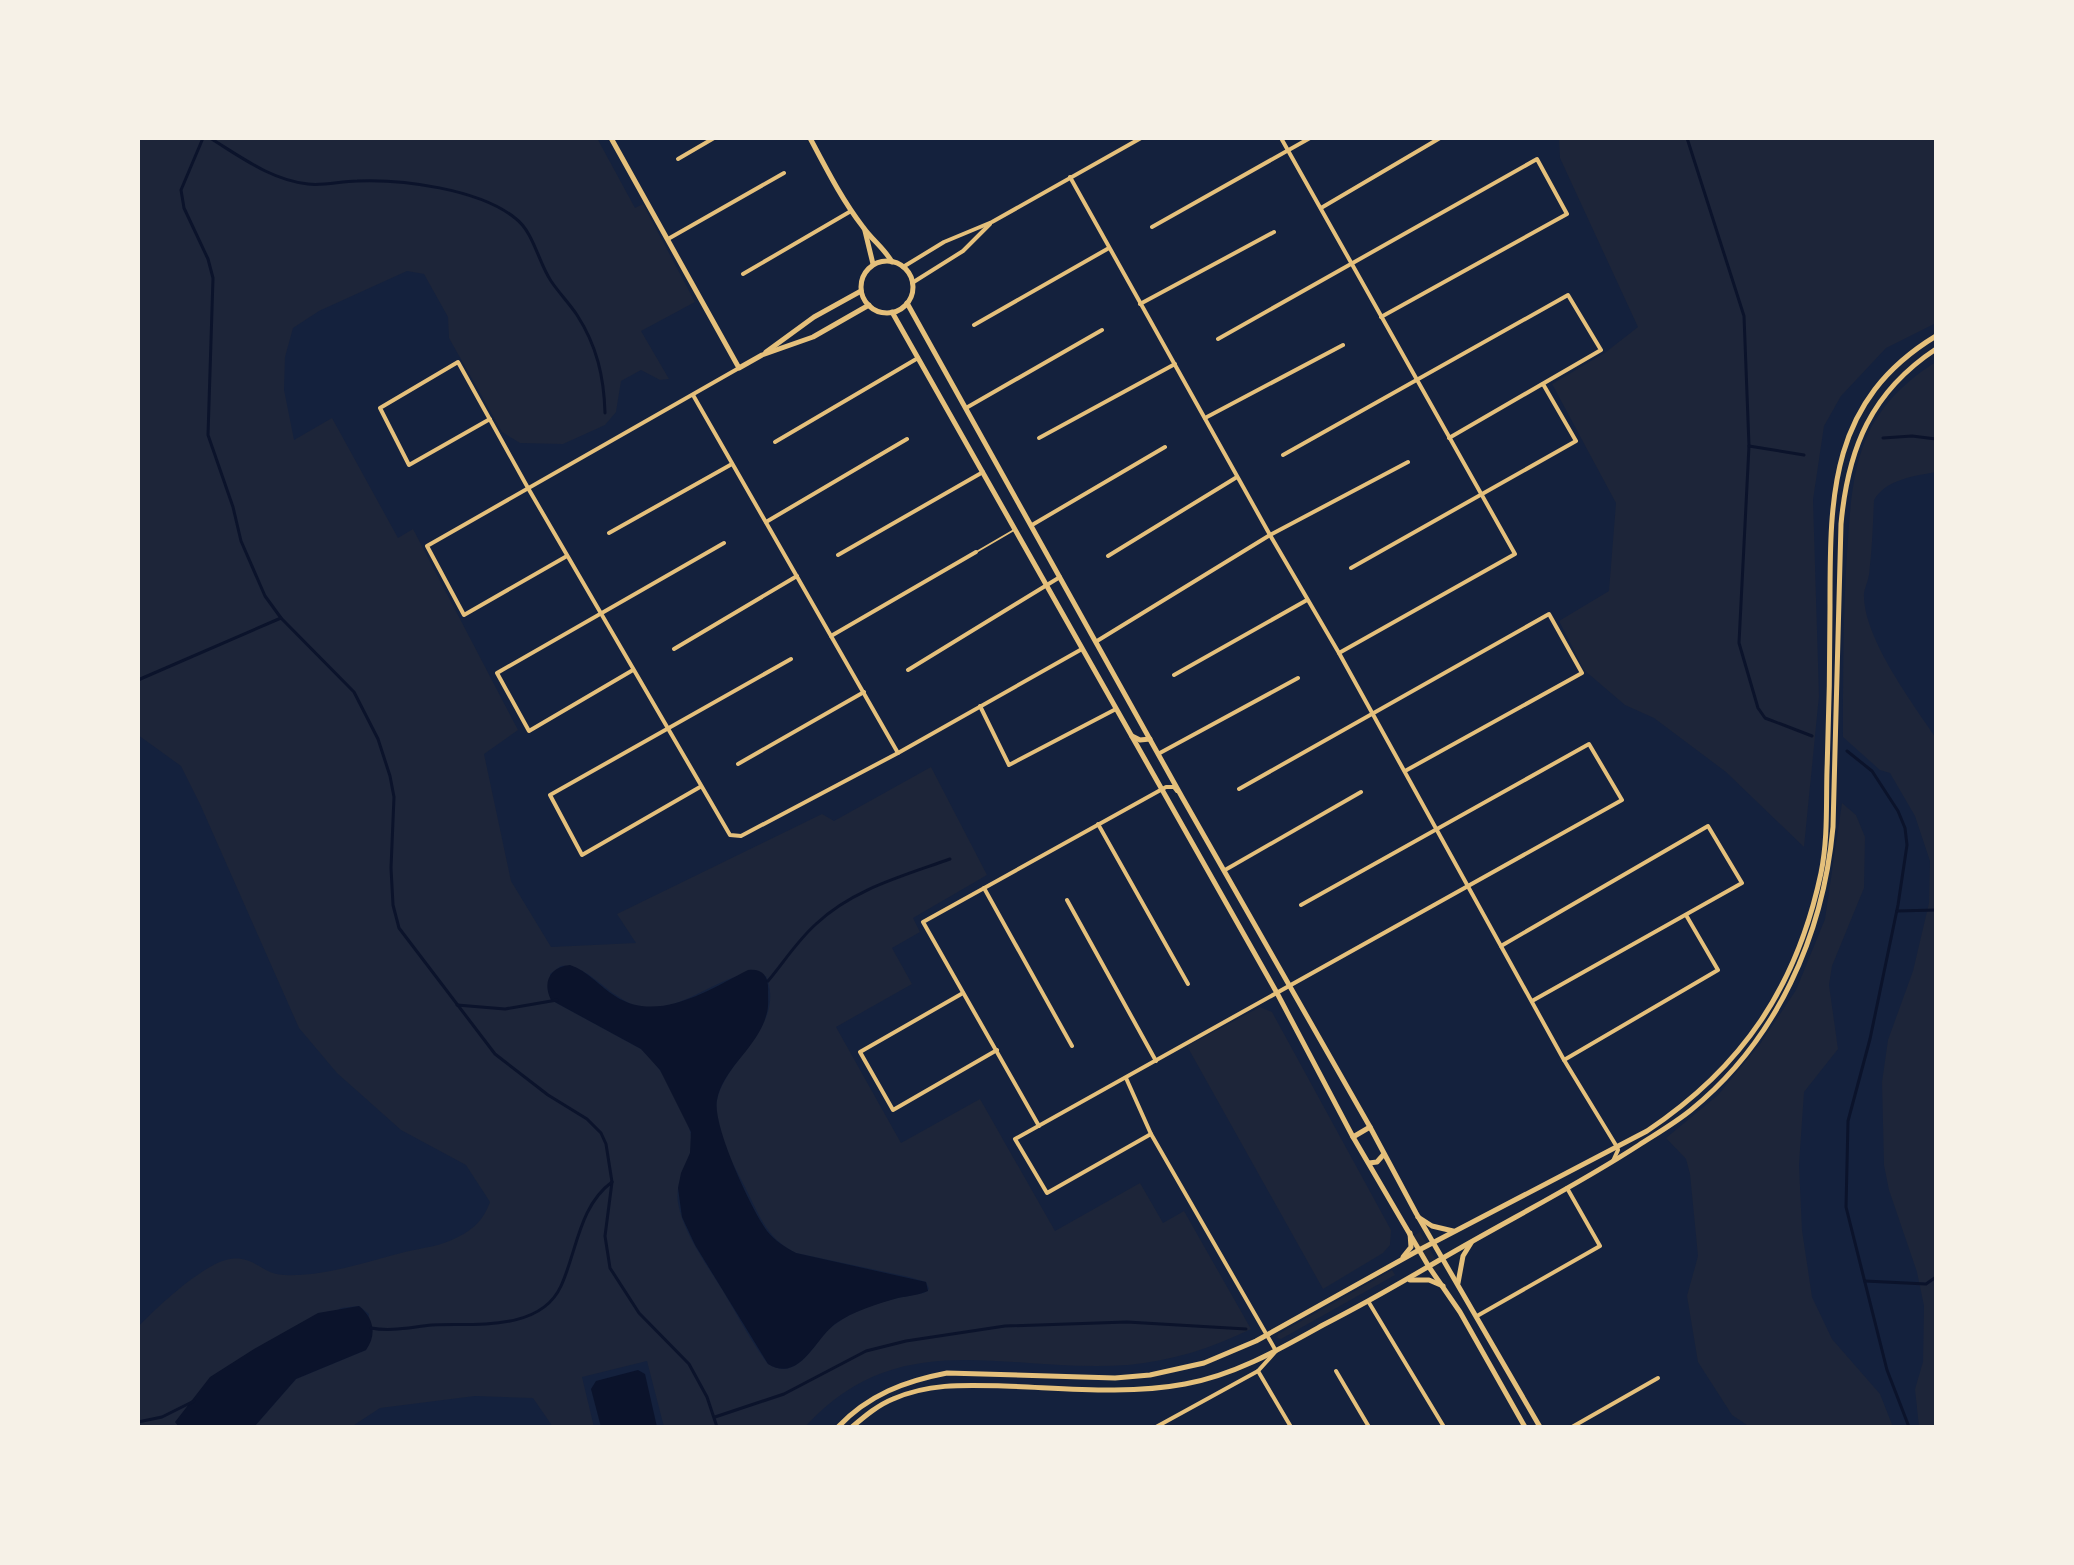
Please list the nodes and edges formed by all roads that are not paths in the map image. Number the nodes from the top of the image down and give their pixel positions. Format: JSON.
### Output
{"nodes":[{"id":1,"x":611,"y":138,"type":"edge"},
{"id":2,"x":714,"y":138,"type":"edge"},
{"id":3,"x":810,"y":138,"type":"edge"},
{"id":4,"x":1141,"y":138,"type":"edge"},
{"id":5,"x":1281,"y":138,"type":"edge"},
{"id":6,"x":1310,"y":138,"type":"edge"},
{"id":7,"x":1440,"y":138,"type":"edge"},
{"id":8,"x":1288,"y":151,"type":"junction"},
{"id":9,"x":678,"y":159,"type":"dead end"},
{"id":10,"x":784,"y":173,"type":"dead end"},
{"id":11,"x":1070,"y":177,"type":"junction"},
{"id":12,"x":1321,"y":209,"type":"junction"},
{"id":13,"x":851,"y":211,"type":"junction"},
{"id":14,"x":992,"y":222,"type":"junction"},
{"id":15,"x":1152,"y":227,"type":"dead end"},
{"id":16,"x":865,"y":230,"type":"junction"},
{"id":17,"x":1274,"y":232,"type":"dead end"},
{"id":18,"x":667,"y":239,"type":"junction"},
{"id":19,"x":1109,"y":248,"type":"junction"},
{"id":20,"x":892,"y":262,"type":"junction"},
{"id":21,"x":873,"y":265,"type":"junction"},
{"id":22,"x":1351,"y":265,"type":"junction"},
{"id":23,"x":903,"y":267,"type":"junction"},
{"id":24,"x":743,"y":274,"type":"dead end"},
{"id":25,"x":912,"y":283,"type":"junction"},
{"id":26,"x":861,"y":291,"type":"junction"},
{"id":27,"x":907,"y":303,"type":"junction"},
{"id":28,"x":1140,"y":304,"type":"junction"},
{"id":29,"x":869,"y":305,"type":"junction"},
{"id":30,"x":892,"y":312,"type":"junction"},
{"id":31,"x":1381,"y":317,"type":"junction"},
{"id":32,"x":974,"y":325,"type":"dead end"},
{"id":33,"x":1102,"y":330,"type":"dead end"},
{"id":34,"x":1936,"y":336,"type":"edge"},
{"id":35,"x":1218,"y":339,"type":"dead end"},
{"id":36,"x":1343,"y":345,"type":"dead end"},
{"id":37,"x":1936,"y":349,"type":"edge"},
{"id":38,"x":762,"y":355,"type":"junction"},
{"id":39,"x":919,"y":358,"type":"junction"},
{"id":40,"x":1175,"y":364,"type":"junction"},
{"id":41,"x":739,"y":368,"type":"junction"},
{"id":42,"x":1416,"y":380,"type":"junction"},
{"id":43,"x":1543,"y":384,"type":"junction"},
{"id":44,"x":693,"y":395,"type":"junction"},
{"id":45,"x":966,"y":408,"type":"junction"},
{"id":46,"x":1205,"y":418,"type":"junction"},
{"id":47,"x":490,"y":419,"type":"junction"},
{"id":48,"x":1039,"y":438,"type":"dead end"},
{"id":49,"x":1449,"y":438,"type":"junction"},
{"id":50,"x":907,"y":439,"type":"dead end"},
{"id":51,"x":775,"y":442,"type":"dead end"},
{"id":52,"x":1165,"y":447,"type":"dead end"},
{"id":53,"x":1283,"y":455,"type":"dead end"},
{"id":54,"x":1408,"y":462,"type":"dead end"},
{"id":55,"x":733,"y":463,"type":"junction"},
{"id":56,"x":983,"y":472,"type":"junction"},
{"id":57,"x":1237,"y":477,"type":"junction"},
{"id":58,"x":528,"y":488,"type":"junction"},
{"id":59,"x":1482,"y":496,"type":"junction"},
{"id":60,"x":766,"y":522,"type":"junction"},
{"id":61,"x":1032,"y":525,"type":"junction"},
{"id":62,"x":1015,"y":529,"type":"junction"},
{"id":63,"x":609,"y":533,"type":"dead end"},
{"id":64,"x":1270,"y":535,"type":"junction"},
{"id":65,"x":724,"y":543,"type":"dead end"},
{"id":66,"x":976,"y":552,"type":"joint"},
{"id":67,"x":838,"y":555,"type":"dead end"},
{"id":68,"x":567,"y":556,"type":"junction"},
{"id":69,"x":1108,"y":556,"type":"dead end"},
{"id":70,"x":1351,"y":568,"type":"dead end"},
{"id":71,"x":797,"y":576,"type":"junction"},
{"id":72,"x":1061,"y":577,"type":"junction"},
{"id":73,"x":1047,"y":586,"type":"junction"},
{"id":74,"x":1307,"y":600,"type":"junction"},
{"id":75,"x":600,"y":612,"type":"junction"},
{"id":76,"x":831,"y":636,"type":"junction"},
{"id":77,"x":1097,"y":641,"type":"junction"},
{"id":78,"x":674,"y":649,"type":"dead end"},
{"id":79,"x":1083,"y":649,"type":"junction"},
{"id":80,"x":1339,"y":653,"type":"junction"},
{"id":81,"x":791,"y":659,"type":"dead end"},
{"id":82,"x":633,"y":670,"type":"junction"},
{"id":83,"x":908,"y":670,"type":"dead end"},
{"id":84,"x":1174,"y":675,"type":"dead end"},
{"id":85,"x":1298,"y":678,"type":"dead end"},
{"id":86,"x":864,"y":692,"type":"junction"},
{"id":87,"x":980,"y":706,"type":"junction"},
{"id":88,"x":1117,"y":709,"type":"junction"},
{"id":89,"x":1373,"y":713,"type":"junction"},
{"id":90,"x":667,"y":730,"type":"junction"},
{"id":91,"x":1131,"y":735,"type":"junction"},
{"id":92,"x":1150,"y":739,"type":"junction"},
{"id":93,"x":898,"y":753,"type":"junction"},
{"id":94,"x":1158,"y":754,"type":"junction"},
{"id":95,"x":738,"y":764,"type":"dead end"},
{"id":96,"x":1405,"y":771,"type":"junction"},
{"id":97,"x":700,"y":787,"type":"junction"},
{"id":98,"x":1239,"y":789,"type":"dead end"},
{"id":99,"x":1162,"y":790,"type":"junction"},
{"id":100,"x":1361,"y":792,"type":"dead end"},
{"id":101,"x":1182,"y":797,"type":"junction"},
{"id":102,"x":1098,"y":824,"type":"junction"},
{"id":103,"x":1437,"y":829,"type":"junction"},
{"id":104,"x":1224,"y":870,"type":"junction"},
{"id":105,"x":1469,"y":887,"type":"junction"},
{"id":106,"x":984,"y":888,"type":"junction"},
{"id":107,"x":1067,"y":900,"type":"dead end"},
{"id":108,"x":1301,"y":905,"type":"dead end"},
{"id":109,"x":1686,"y":915,"type":"junction"},
{"id":110,"x":1501,"y":946,"type":"junction"},
{"id":111,"x":1188,"y":984,"type":"dead end"},
{"id":112,"x":1290,"y":985,"type":"junction"},
{"id":113,"x":963,"y":992,"type":"junction"},
{"id":114,"x":1277,"y":993,"type":"junction"},
{"id":115,"x":1532,"y":1001,"type":"junction"},
{"id":116,"x":1072,"y":1046,"type":"dead end"},
{"id":117,"x":997,"y":1050,"type":"junction"},
{"id":118,"x":1564,"y":1060,"type":"junction"},
{"id":119,"x":1156,"y":1061,"type":"junction"},
{"id":120,"x":1126,"y":1078,"type":"junction"},
{"id":121,"x":1039,"y":1126,"type":"junction"},
{"id":122,"x":1370,"y":1127,"type":"junction"},
{"id":123,"x":1151,"y":1134,"type":"junction"},
{"id":124,"x":1353,"y":1137,"type":"junction"},
{"id":125,"x":1617,"y":1147,"type":"junction"},
{"id":126,"x":1384,"y":1154,"type":"junction"},
{"id":127,"x":1368,"y":1163,"type":"junction"},
{"id":128,"x":1609,"y":1166,"type":"junction"},
{"id":129,"x":1567,"y":1188,"type":"junction"},
{"id":130,"x":1418,"y":1217,"type":"junction"},
{"id":131,"x":1458,"y":1231,"type":"junction"},
{"id":132,"x":1410,"y":1233,"type":"junction"},
{"id":133,"x":1433,"y":1243,"type":"junction"},
{"id":134,"x":1471,"y":1243,"type":"junction"},
{"id":135,"x":1419,"y":1250,"type":"junction"},
{"id":136,"x":1442,"y":1259,"type":"junction"},
{"id":137,"x":1397,"y":1262,"type":"junction"},
{"id":138,"x":1429,"y":1267,"type":"junction"},
{"id":139,"x":1405,"y":1281,"type":"junction"},
{"id":140,"x":1458,"y":1283,"type":"junction"},
{"id":141,"x":1443,"y":1286,"type":"junction"},
{"id":142,"x":1368,"y":1301,"type":"junction"},
{"id":143,"x":1477,"y":1316,"type":"junction"},
{"id":144,"x":1265,"y":1335,"type":"junction"},
{"id":145,"x":1276,"y":1351,"type":"junction"},
{"id":146,"x":1258,"y":1371,"type":"junction"},
{"id":147,"x":1336,"y":1371,"type":"dead end"},
{"id":148,"x":1658,"y":1378,"type":"dead end"},
{"id":149,"x":838,"y":1427,"type":"edge"},
{"id":150,"x":852,"y":1427,"type":"edge"},
{"id":151,"x":1156,"y":1427,"type":"edge"},
{"id":152,"x":1291,"y":1427,"type":"edge"},
{"id":153,"x":1369,"y":1427,"type":"edge"},
{"id":154,"x":1444,"y":1427,"type":"edge"},
{"id":155,"x":1525,"y":1427,"type":"edge"},
{"id":156,"x":1540,"y":1427,"type":"edge"},
{"id":157,"x":1572,"y":1427,"type":"edge"}],
"edges":[{"from":1,"to":18,"type":"main road"},
{"from":2,"to":9,"type":"street"},
{"from":3,"to":13,"type":"main road"},
{"from":4,"to":11,"type":"street"},
{"from":5,"to":8,"type":"street"},
{"from":6,"to":8,"type":"street"},
{"from":7,"to":12,"type":"street"},
{"from":8,"to":12,"type":"street"},
{"from":8,"to":15,"type":"street"},
{"from":10,"to":18,"type":"street"},
{"from":11,"to":14,"type":"street"},
{"from":11,"to":19,"type":"street"},
{"from":12,"to":22,"type":"street"},
{"from":13,"to":16,"type":"main road"},
{"from":13,"to":24,"type":"street"},
{"from":14,"to":23,"type":"street"},
{"from":14,"to":25,"type":"street"},
{"from":16,"to":20,"type":"main road"},
{"from":16,"to":21,"type":"main road"},
{"from":17,"to":28,"type":"street"},
{"from":18,"to":41,"type":"main road"},
{"from":19,"to":28,"type":"street"},
{"from":19,"to":32,"type":"street"},
{"from":20,"to":21,"type":"main road"},
{"from":20,"to":23,"type":"main road"},
{"from":21,"to":26,"type":"main road"},
{"from":22,"to":31,"type":"street"},
{"from":22,"to":31,"type":"street"},
{"from":22,"to":35,"type":"street"},
{"from":23,"to":25,"type":"main road"},
{"from":25,"to":27,"type":"main road"},
{"from":26,"to":29,"type":"main road"},
{"from":26,"to":38,"type":"main road"},
{"from":27,"to":30,"type":"main road"},
{"from":27,"to":45,"type":"main road"},
{"from":28,"to":40,"type":"street"},
{"from":29,"to":30,"type":"main road"},
{"from":29,"to":38,"type":"main road"},
{"from":30,"to":39,"type":"main road"},
{"from":31,"to":42,"type":"street"},
{"from":33,"to":45,"type":"street"},
{"from":34,"to":125,"type":"main road"},
{"from":36,"to":46,"type":"street"},
{"from":37,"to":128,"type":"main road"},
{"from":38,"to":41,"type":"main road"},
{"from":39,"to":51,"type":"street"},
{"from":39,"to":56,"type":"main road"},
{"from":40,"to":46,"type":"street"},
{"from":40,"to":48,"type":"street"},
{"from":41,"to":44,"type":"street"},
{"from":42,"to":43,"type":"street"},
{"from":42,"to":49,"type":"street"},
{"from":42,"to":53,"type":"street"},
{"from":43,"to":49,"type":"street"},
{"from":43,"to":59,"type":"street"},
{"from":44,"to":55,"type":"street"},
{"from":44,"to":58,"type":"street"},
{"from":45,"to":61,"type":"main road"},
{"from":46,"to":57,"type":"street"},
{"from":47,"to":47,"type":"street"},
{"from":47,"to":58,"type":"street"},
{"from":49,"to":59,"type":"street"},
{"from":50,"to":60,"type":"street"},
{"from":52,"to":61,"type":"street"},
{"from":54,"to":64,"type":"street"},
{"from":55,"to":60,"type":"street"},
{"from":55,"to":63,"type":"street"},
{"from":56,"to":62,"type":"main road"},
{"from":56,"to":67,"type":"street"},
{"from":57,"to":64,"type":"street"},
{"from":57,"to":69,"type":"street"},
{"from":58,"to":68,"type":"street"},
{"from":58,"to":68,"type":"street"},
{"from":59,"to":70,"type":"street"},
{"from":59,"to":80,"type":"street"},
{"from":60,"to":71,"type":"street"},
{"from":61,"to":72,"type":"main road"},
{"from":62,"to":66,"type":"lane"},
{"from":62,"to":73,"type":"main road"},
{"from":64,"to":74,"type":"street"},
{"from":64,"to":77,"type":"street"},
{"from":65,"to":75,"type":"street"},
{"from":66,"to":76,"type":"street"},
{"from":68,"to":75,"type":"street"},
{"from":71,"to":76,"type":"street"},
{"from":71,"to":78,"type":"street"},
{"from":72,"to":73,"type":"street"},
{"from":72,"to":77,"type":"main road"},
{"from":73,"to":79,"type":"main road"},
{"from":73,"to":83,"type":"street"},
{"from":74,"to":80,"type":"street"},
{"from":74,"to":84,"type":"street"},
{"from":75,"to":82,"type":"street"},
{"from":75,"to":82,"type":"street"},
{"from":76,"to":86,"type":"street"},
{"from":77,"to":92,"type":"main road"},
{"from":79,"to":87,"type":"street"},
{"from":79,"to":88,"type":"main road"},
{"from":80,"to":89,"type":"street"},
{"from":81,"to":90,"type":"street"},
{"from":82,"to":90,"type":"street"},
{"from":85,"to":94,"type":"street"},
{"from":86,"to":93,"type":"street"},
{"from":86,"to":95,"type":"street"},
{"from":87,"to":88,"type":"street"},
{"from":87,"to":93,"type":"street"},
{"from":88,"to":91,"type":"main road"},
{"from":89,"to":96,"type":"street"},
{"from":89,"to":96,"type":"street"},
{"from":89,"to":98,"type":"street"},
{"from":90,"to":97,"type":"street"},
{"from":90,"to":97,"type":"street"},
{"from":91,"to":92,"type":"main road"},
{"from":91,"to":99,"type":"main road"},
{"from":92,"to":94,"type":"main road"},
{"from":93,"to":97,"type":"street"},
{"from":94,"to":101,"type":"main road"},
{"from":96,"to":103,"type":"street"},
{"from":99,"to":101,"type":"street"},
{"from":99,"to":102,"type":"street"},
{"from":99,"to":114,"type":"main road"},
{"from":100,"to":104,"type":"street"},
{"from":101,"to":104,"type":"main road"},
{"from":102,"to":106,"type":"street"},
{"from":102,"to":111,"type":"street"},
{"from":103,"to":105,"type":"street"},
{"from":103,"to":105,"type":"street"},
{"from":103,"to":108,"type":"street"},
{"from":104,"to":112,"type":"main road"},
{"from":105,"to":110,"type":"street"},
{"from":105,"to":112,"type":"street"},
{"from":106,"to":113,"type":"street"},
{"from":106,"to":116,"type":"street"},
{"from":107,"to":119,"type":"street"},
{"from":109,"to":110,"type":"street"},
{"from":109,"to":115,"type":"street"},
{"from":109,"to":118,"type":"street"},
{"from":110,"to":115,"type":"street"},
{"from":112,"to":114,"type":"street"},
{"from":112,"to":122,"type":"main road"},
{"from":113,"to":117,"type":"street"},
{"from":113,"to":117,"type":"street"},
{"from":114,"to":119,"type":"street"},
{"from":114,"to":124,"type":"main road"},
{"from":115,"to":118,"type":"street"},
{"from":117,"to":121,"type":"street"},
{"from":118,"to":125,"type":"street"},
{"from":119,"to":120,"type":"street"},
{"from":120,"to":121,"type":"street"},
{"from":120,"to":123,"type":"street"},
{"from":121,"to":123,"type":"street"},
{"from":122,"to":124,"type":"main road"},
{"from":122,"to":126,"type":"main road"},
{"from":123,"to":144,"type":"street"},
{"from":124,"to":127,"type":"main road"},
{"from":125,"to":128,"type":"street"},
{"from":125,"to":131,"type":"main road"},
{"from":126,"to":127,"type":"main road"},
{"from":126,"to":130,"type":"main road"},
{"from":127,"to":132,"type":"main road"},
{"from":128,"to":129,"type":"main road"},
{"from":129,"to":134,"type":"main road"},
{"from":129,"to":143,"type":"street"},
{"from":130,"to":131,"type":"main road"},
{"from":130,"to":133,"type":"main road"},
{"from":131,"to":133,"type":"main road"},
{"from":132,"to":135,"type":"main road"},
{"from":132,"to":137,"type":"main road"},
{"from":133,"to":135,"type":"main road"},
{"from":133,"to":136,"type":"main road"},
{"from":134,"to":136,"type":"main road"},
{"from":134,"to":140,"type":"main road"},
{"from":135,"to":137,"type":"main road"},
{"from":135,"to":138,"type":"main road"},
{"from":136,"to":138,"type":"main road"},
{"from":136,"to":140,"type":"main road"},
{"from":137,"to":144,"type":"main road"},
{"from":138,"to":139,"type":"main road"},
{"from":138,"to":141,"type":"main road"},
{"from":139,"to":141,"type":"main road"},
{"from":139,"to":142,"type":"main road"},
{"from":140,"to":143,"type":"main road"},
{"from":141,"to":155,"type":"main road"},
{"from":142,"to":145,"type":"main road"},
{"from":142,"to":154,"type":"street"},
{"from":143,"to":156,"type":"main road"},
{"from":144,"to":145,"type":"street"},
{"from":144,"to":149,"type":"main road"},
{"from":145,"to":146,"type":"street"},
{"from":145,"to":150,"type":"main road"},
{"from":146,"to":151,"type":"street"},
{"from":146,"to":152,"type":"street"},
{"from":147,"to":153,"type":"street"},
{"from":148,"to":157,"type":"street"}]}
